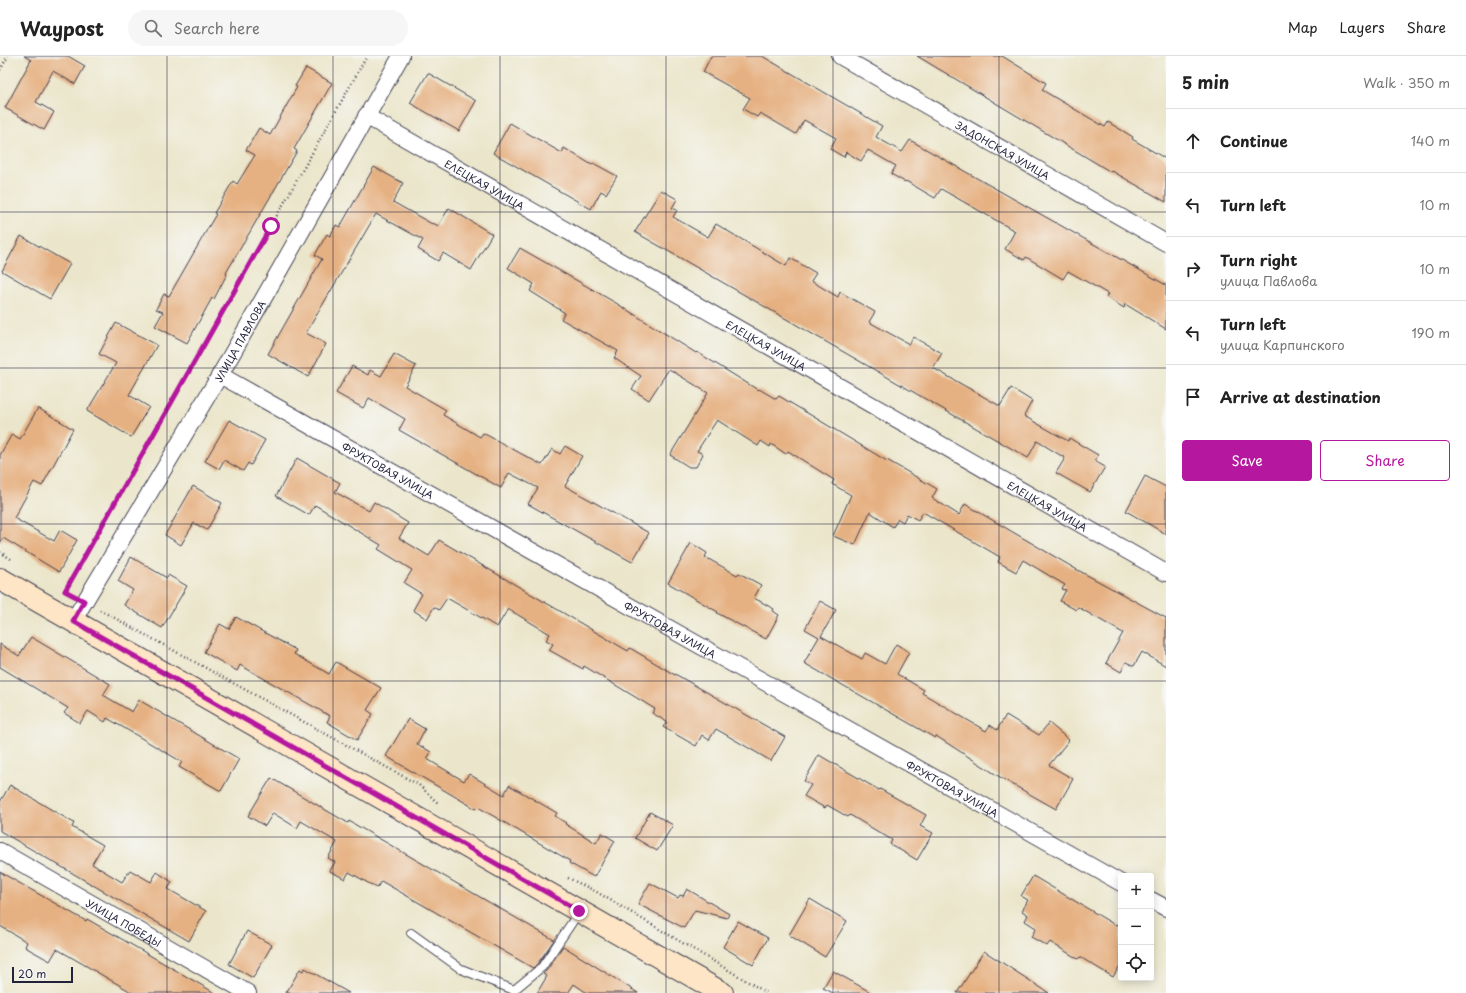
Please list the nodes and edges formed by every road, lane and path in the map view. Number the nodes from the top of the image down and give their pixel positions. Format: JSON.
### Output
{"nodes":[{"id":1,"x":8,"y":56,"type":"edge"},
{"id":2,"x":368,"y":56,"type":"edge"},
{"id":3,"x":401,"y":56,"type":"edge"},
{"id":4,"x":840,"y":56,"type":"edge"},
{"id":5,"x":0,"y":70,"type":"edge"},
{"id":6,"x":366,"y":116,"type":"junction"},
{"id":7,"x":1166,"y":243,"type":"edge"},
{"id":8,"x":220,"y":375,"type":"junction"},
{"id":9,"x":0,"y":552,"type":"edge"},
{"id":10,"x":13,"y":560,"type":"dead end"},
{"id":11,"x":1166,"y":573,"type":"edge"},
{"id":12,"x":0,"y":579,"type":"edge"},
{"id":13,"x":59,"y":587,"type":"dead end"},
{"id":14,"x":65,"y":591,"type":"junction"},
{"id":15,"x":84,"y":601,"type":"junction"},
{"id":16,"x":73,"y":621,"type":"junction"},
{"id":17,"x":442,"y":808,"type":"dead end"},
{"id":18,"x":0,"y":851,"type":"edge"},
{"id":19,"x":561,"y":875,"type":"dead end"},
{"id":20,"x":1118,"y":881,"type":"edge"},
{"id":21,"x":1154,"y":902,"type":"edge"},
{"id":22,"x":1166,"y":908,"type":"edge"},
{"id":23,"x":579,"y":911,"type":"junction"},
{"id":24,"x":411,"y":933,"type":"dead end"},
{"id":25,"x":248,"y":993,"type":"edge"},
{"id":26,"x":722,"y":993,"type":"edge"},
{"id":27,"x":767,"y":993,"type":"edge"}],
"edges":[{"from":1,"to":5,"type":"path"},
{"from":2,"to":14,"type":"path"},
{"from":3,"to":6,"type":"street","name":"УЛИЦА ПАВЛОВА"},
{"from":4,"to":7,"type":"street","name":"ЗАДОНСКАЯ УЛИЦА"},
{"from":6,"to":8,"type":"street","name":"УЛИЦА ПАВЛОВА"},
{"from":6,"to":11,"type":"street","name":"ЕЛЕЦКАЯ УЛИЦА"},
{"from":8,"to":15,"type":"street","name":"УЛИЦА ПАВЛОВА"},
{"from":8,"to":20,"type":"street","name":"ФРУКТОВАЯ УЛИЦА"},
{"from":9,"to":10,"type":"path"},
{"from":12,"to":16,"type":"street"},
{"from":13,"to":14,"type":"path"},
{"from":14,"to":15,"type":"path"},
{"from":15,"to":16,"type":"street","name":"УЛИЦА ПАВЛОВА"},
{"from":15,"to":17,"type":"path"},
{"from":16,"to":23,"type":"street"},
{"from":18,"to":25,"type":"street","name":"УЛИЦА ПОБЕДЫ"},
{"from":19,"to":27,"type":"path"},
{"from":21,"to":22,"type":"street"},
{"from":23,"to":24,"type":"lane"},
{"from":23,"to":26,"type":"street"}]}
